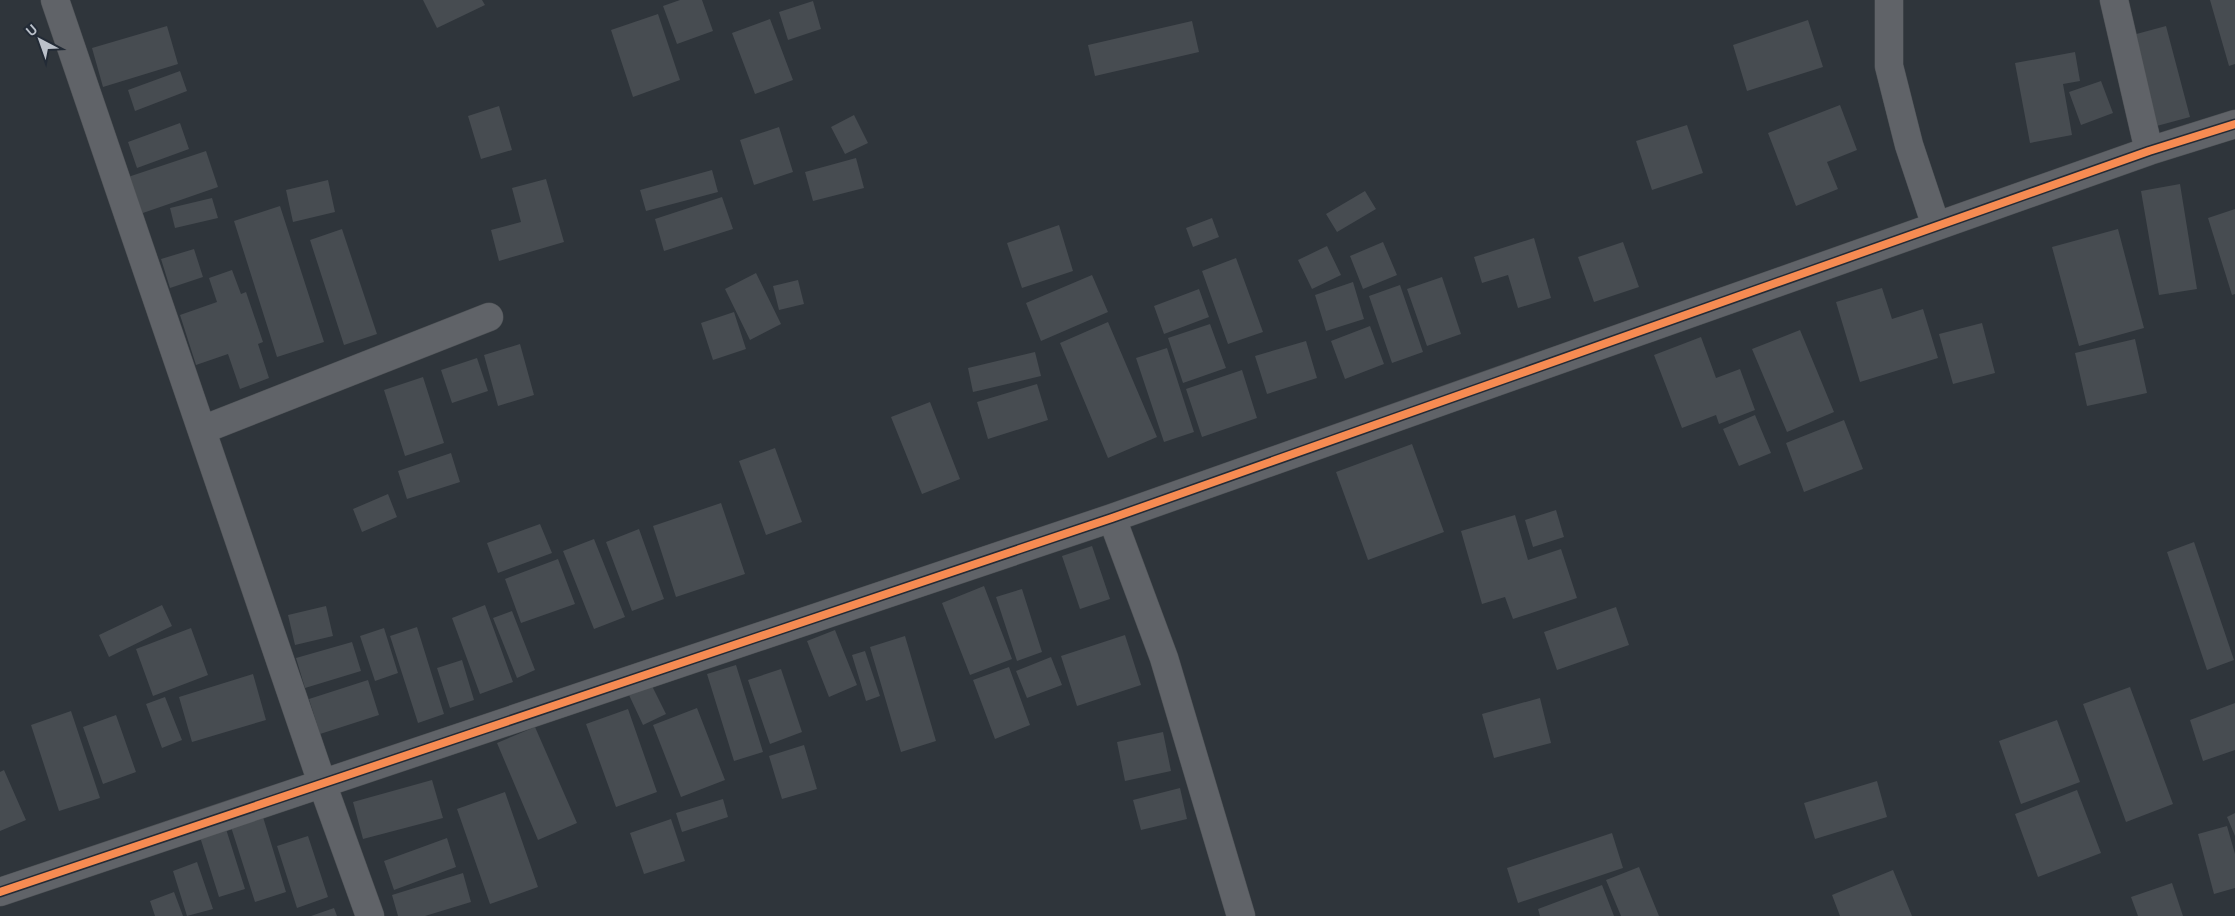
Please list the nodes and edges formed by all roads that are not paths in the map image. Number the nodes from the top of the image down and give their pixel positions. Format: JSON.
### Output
{"nodes":[{"id":1,"x":55,"y":0,"type":"edge"},
{"id":2,"x":1889,"y":0,"type":"edge"},
{"id":3,"x":2114,"y":0,"type":"edge"},
{"id":4,"x":2235,"y":124,"type":"edge"},
{"id":5,"x":2148,"y":152,"type":"junction"},
{"id":6,"x":1936,"y":226,"type":"junction"},
{"id":7,"x":489,"y":317,"type":"dead end"},
{"id":8,"x":202,"y":430,"type":"junction"},
{"id":9,"x":1112,"y":518,"type":"junction"},
{"id":10,"x":322,"y":783,"type":"junction"},
{"id":11,"x":0,"y":892,"type":"edge"},
{"id":12,"x":370,"y":916,"type":"edge"},
{"id":13,"x":1242,"y":916,"type":"edge"}],
"edges":[{"from":1,"to":8,"type":"street"},
{"from":2,"to":6,"type":"street"},
{"from":3,"to":5,"type":"street"},
{"from":4,"to":5,"type":"street"},
{"from":5,"to":6,"type":"street"},
{"from":6,"to":9,"type":"street"},
{"from":7,"to":8,"type":"street"},
{"from":8,"to":10,"type":"street"},
{"from":9,"to":10,"type":"street"},
{"from":9,"to":13,"type":"street"},
{"from":10,"to":11,"type":"street"},
{"from":10,"to":12,"type":"street"}]}
